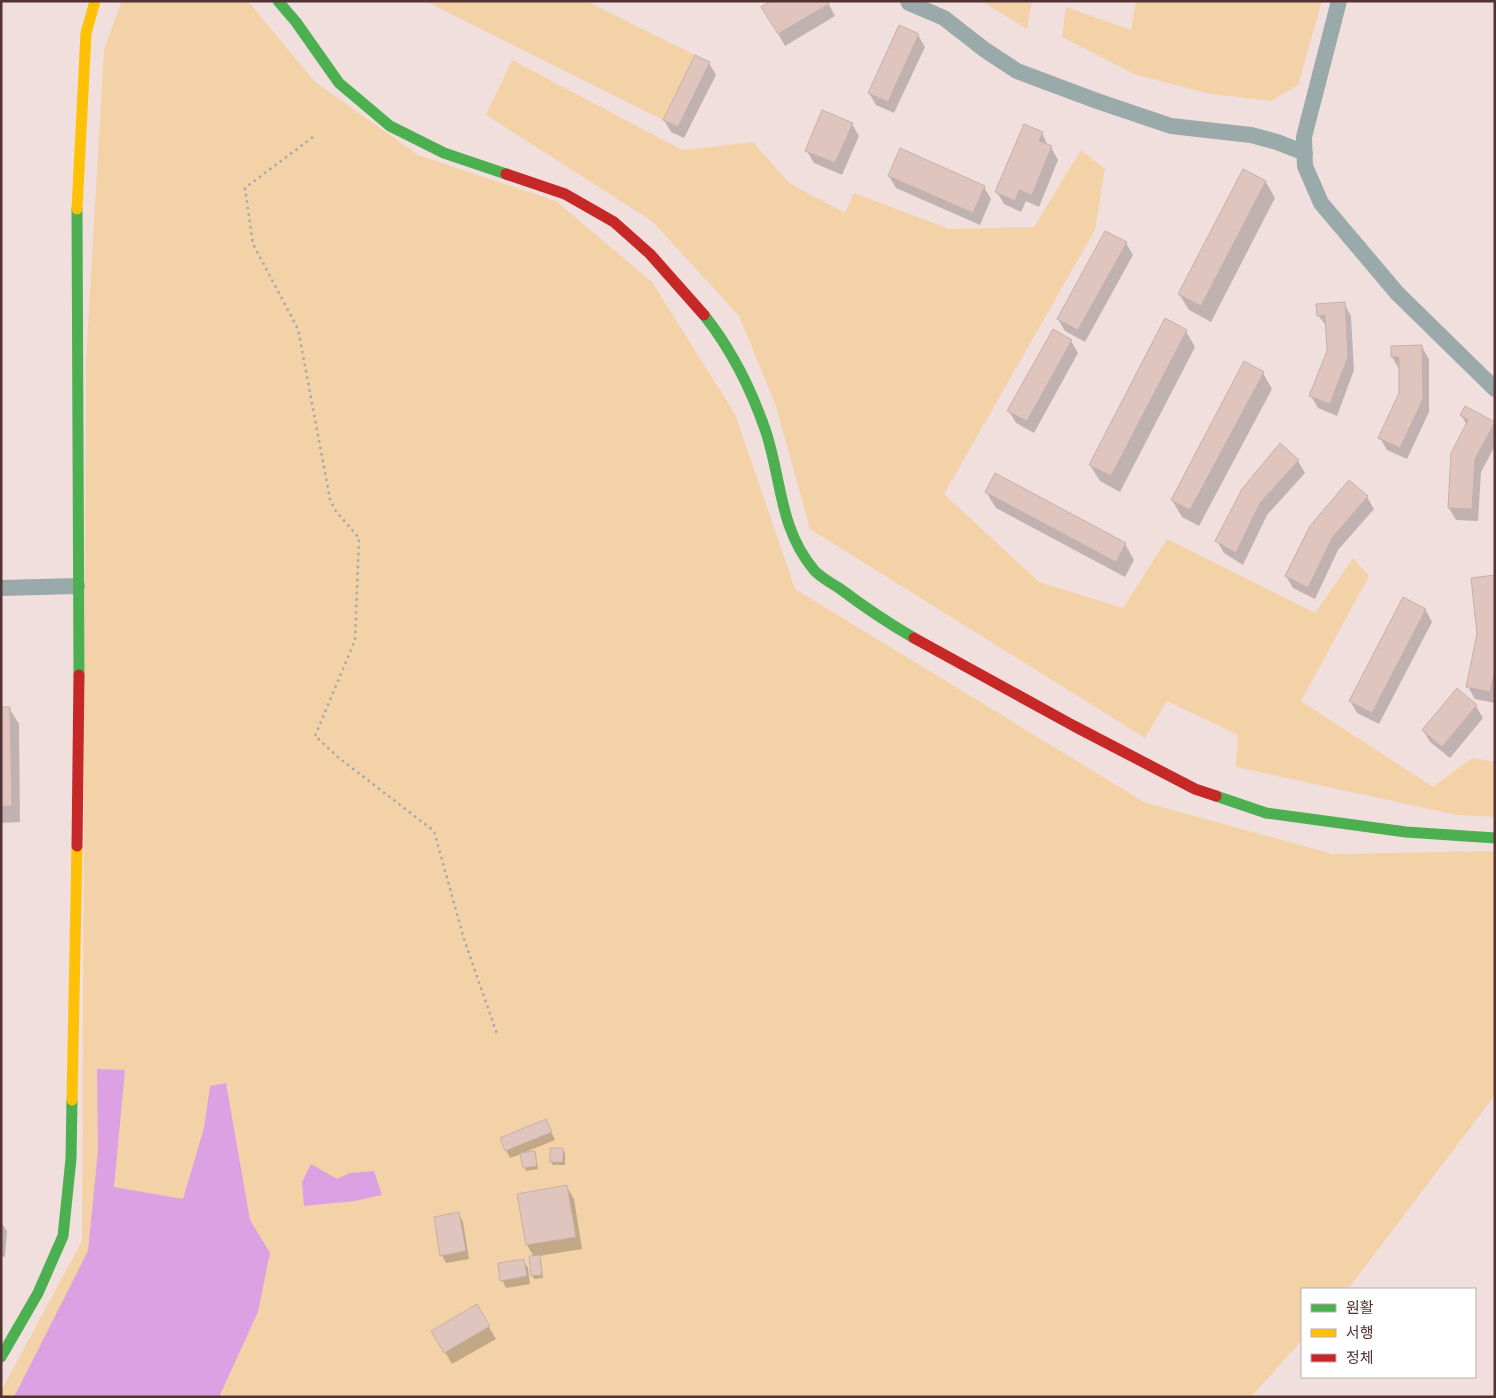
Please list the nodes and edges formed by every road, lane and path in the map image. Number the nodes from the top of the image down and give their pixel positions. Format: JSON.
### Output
{"nodes":[{"id":1,"x":95,"y":1,"type":"edge"},
{"id":2,"x":278,"y":1,"type":"edge"},
{"id":3,"x":1339,"y":1,"type":"edge"},
{"id":4,"x":906,"y":2,"type":"edge"},
{"id":5,"x":313,"y":137,"type":"dead end"},
{"id":6,"x":1304,"y":153,"type":"junction"},
{"id":7,"x":1495,"y":389,"type":"edge"},
{"id":8,"x":77,"y":586,"type":"junction"},
{"id":9,"x":1,"y":588,"type":"edge"},
{"id":10,"x":1495,"y":838,"type":"edge"},
{"id":11,"x":497,"y":1034,"type":"dead end"},
{"id":12,"x":1,"y":1357,"type":"edge"}],
"edges":[{"from":1,"to":8,"type":"street"},
{"from":2,"to":10,"type":"street"},
{"from":3,"to":6,"type":"street"},
{"from":4,"to":6,"type":"street"},
{"from":5,"to":11,"type":"path"},
{"from":6,"to":7,"type":"street"},
{"from":8,"to":9,"type":"street"},
{"from":8,"to":12,"type":"street"}]}
